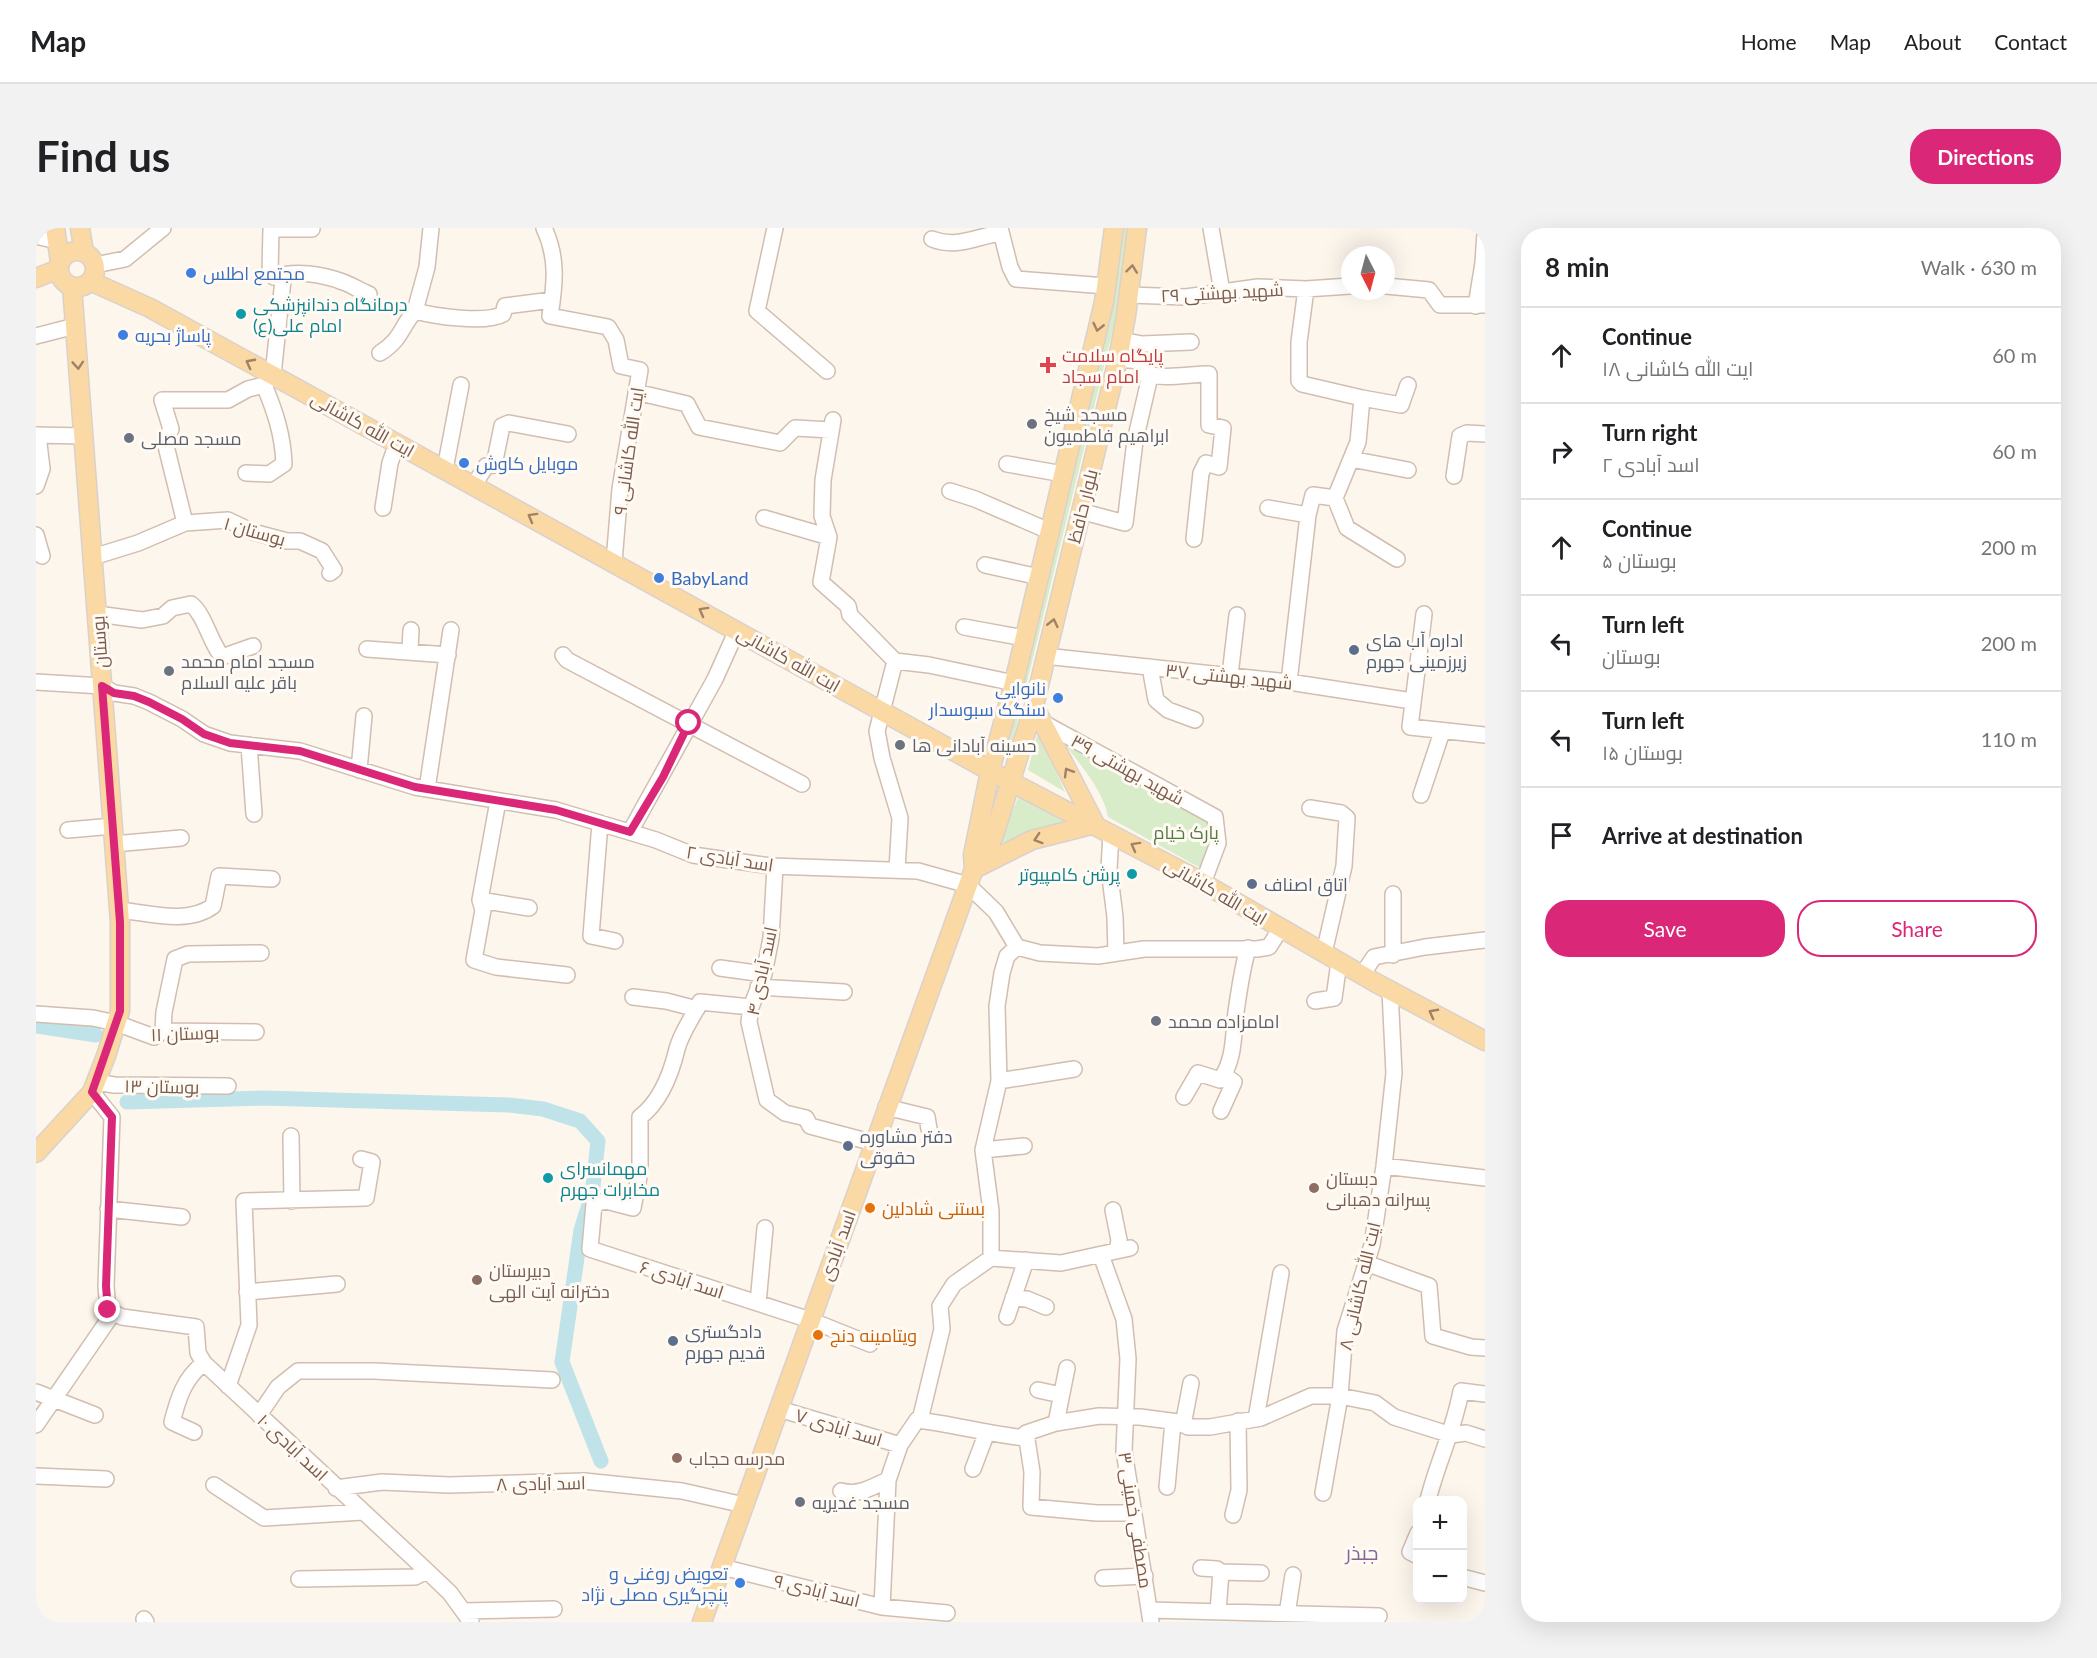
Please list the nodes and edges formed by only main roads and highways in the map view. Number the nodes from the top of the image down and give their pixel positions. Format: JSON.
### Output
{"nodes":[{"id":1,"x":80,"y":228,"type":"edge"},
{"id":2,"x":1114,"y":228,"type":"edge"},
{"id":3,"x":1137,"y":228,"type":"edge"},
{"id":4,"x":56,"y":235,"type":"edge"},
{"id":5,"x":60,"y":266,"type":"junction"},
{"id":6,"x":90,"y":266,"type":"junction"},
{"id":7,"x":36,"y":278,"type":"edge"},
{"id":8,"x":72,"y":286,"type":"junction"},
{"id":9,"x":1037,"y":713,"type":"junction"},
{"id":10,"x":990,"y":771,"type":"junction"},
{"id":11,"x":1011,"y":780,"type":"junction"},
{"id":12,"x":1103,"y":828,"type":"junction"},
{"id":13,"x":971,"y":877,"type":"junction"},
{"id":14,"x":1485,"y":1041,"type":"edge"},
{"id":15,"x":36,"y":1153,"type":"edge"},
{"id":16,"x":702,"y":1622,"type":"edge"}],
"edges":[{"from":1,"to":6,"type":"main road"},
{"from":2,"to":10,"type":"main road","name":"بلوار حافظ","one_way":true},
{"from":9,"to":3,"type":"main road","name":"بلوار حافظ","one_way":true},
{"from":4,"to":5,"type":"main road"},
{"from":5,"to":6,"type":"main road"},
{"from":5,"to":7,"type":"main road"},
{"from":5,"to":8,"type":"main road"},
{"from":6,"to":8,"type":"main road"},
{"from":10,"to":6,"type":"main road","name":"ایت الله کاشانی","one_way":true},
{"from":8,"to":15,"type":"main road","name":"بوستان","one_way":true},
{"from":9,"to":11,"type":"main road","name":"بلوار حافظ"},
{"from":12,"to":9,"type":"main road","one_way":true},
{"from":10,"to":11,"type":"main road","name":"ایت الله کاشانی"},
{"from":10,"to":13,"type":"main road","name":"اسد آبادی"},
{"from":11,"to":12,"type":"main road","name":"ایت الله کاشانی"},
{"from":11,"to":13,"type":"main road","name":"اسد آبادی"},
{"from":12,"to":13,"type":"main road","one_way":true},
{"from":14,"to":12,"type":"main road","name":"ایت الله کاشانی","one_way":true},
{"from":13,"to":16,"type":"main road","name":"اسد آبادی"}]}
